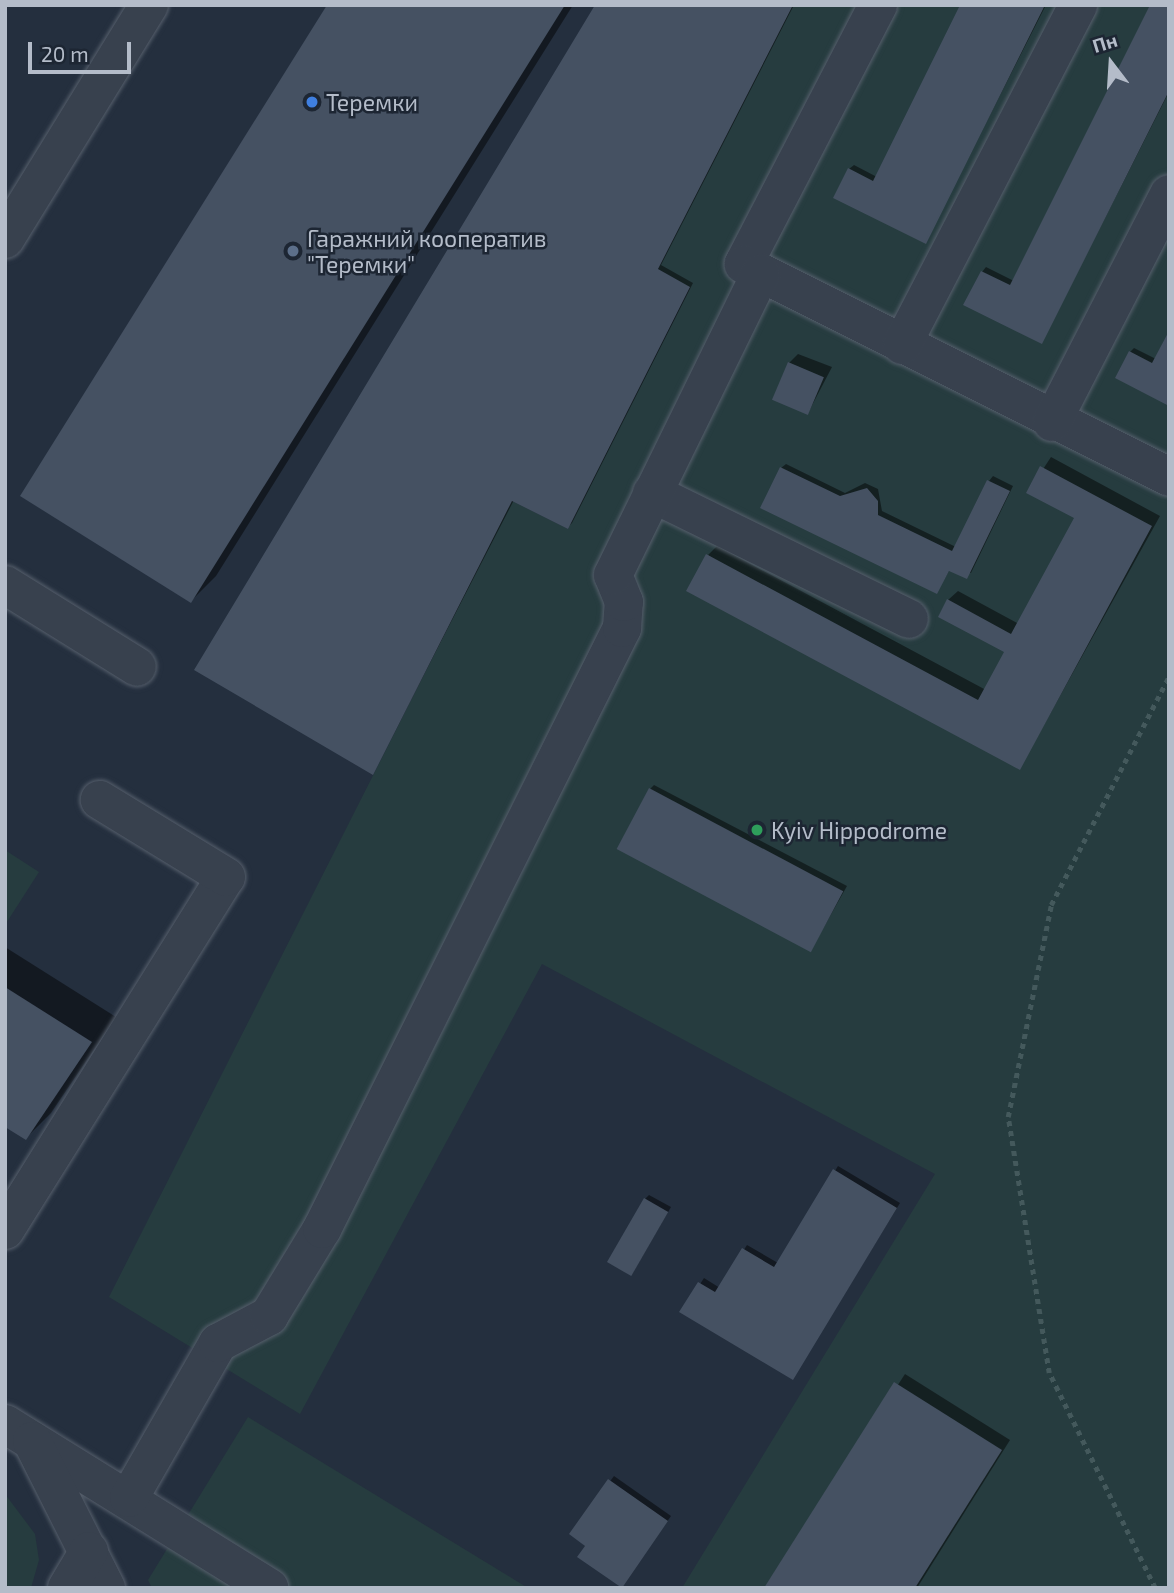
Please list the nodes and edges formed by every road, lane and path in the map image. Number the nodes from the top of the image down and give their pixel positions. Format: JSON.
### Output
{"nodes":[{"id":1,"x":149,"y":5,"type":"edge"},
{"id":2,"x":878,"y":5,"type":"edge"},
{"id":3,"x":1078,"y":5,"type":"edge"},
{"id":4,"x":1169,"y":194,"type":"edge"},
{"id":5,"x":5,"y":239,"type":"edge"},
{"id":6,"x":761,"y":273,"type":"junction"},
{"id":7,"x":902,"y":345,"type":"junction"},
{"id":8,"x":1052,"y":422,"type":"junction"},
{"id":9,"x":1169,"y":477,"type":"edge"},
{"id":10,"x":652,"y":493,"type":"junction"},
{"id":11,"x":5,"y":585,"type":"edge"},
{"id":12,"x":909,"y":619,"type":"dead end"},
{"id":13,"x":137,"y":667,"type":"dead end"},
{"id":14,"x":1169,"y":676,"type":"edge"},
{"id":15,"x":100,"y":800,"type":"dead end"},
{"id":16,"x":5,"y":1230,"type":"edge"},
{"id":17,"x":19,"y":1432,"type":"edge"},
{"id":18,"x":130,"y":1498,"type":"junction"},
{"id":19,"x":89,"y":1552,"type":"junction"},
{"id":20,"x":67,"y":1588,"type":"edge"},
{"id":21,"x":106,"y":1588,"type":"edge"},
{"id":22,"x":269,"y":1588,"type":"edge"},
{"id":23,"x":1155,"y":1588,"type":"edge"}],
"edges":[{"from":1,"to":5,"type":"street"},
{"from":2,"to":6,"type":"street"},
{"from":3,"to":7,"type":"street"},
{"from":4,"to":8,"type":"street"},
{"from":6,"to":7,"type":"street"},
{"from":6,"to":10,"type":"street"},
{"from":7,"to":8,"type":"street"},
{"from":8,"to":9,"type":"street"},
{"from":10,"to":12,"type":"street"},
{"from":10,"to":18,"type":"street"},
{"from":11,"to":13,"type":"street"},
{"from":14,"to":23,"type":"path"},
{"from":15,"to":16,"type":"street"},
{"from":17,"to":18,"type":"street"},
{"from":17,"to":19,"type":"street"},
{"from":18,"to":22,"type":"street"},
{"from":19,"to":20,"type":"street"},
{"from":19,"to":21,"type":"street"}]}
